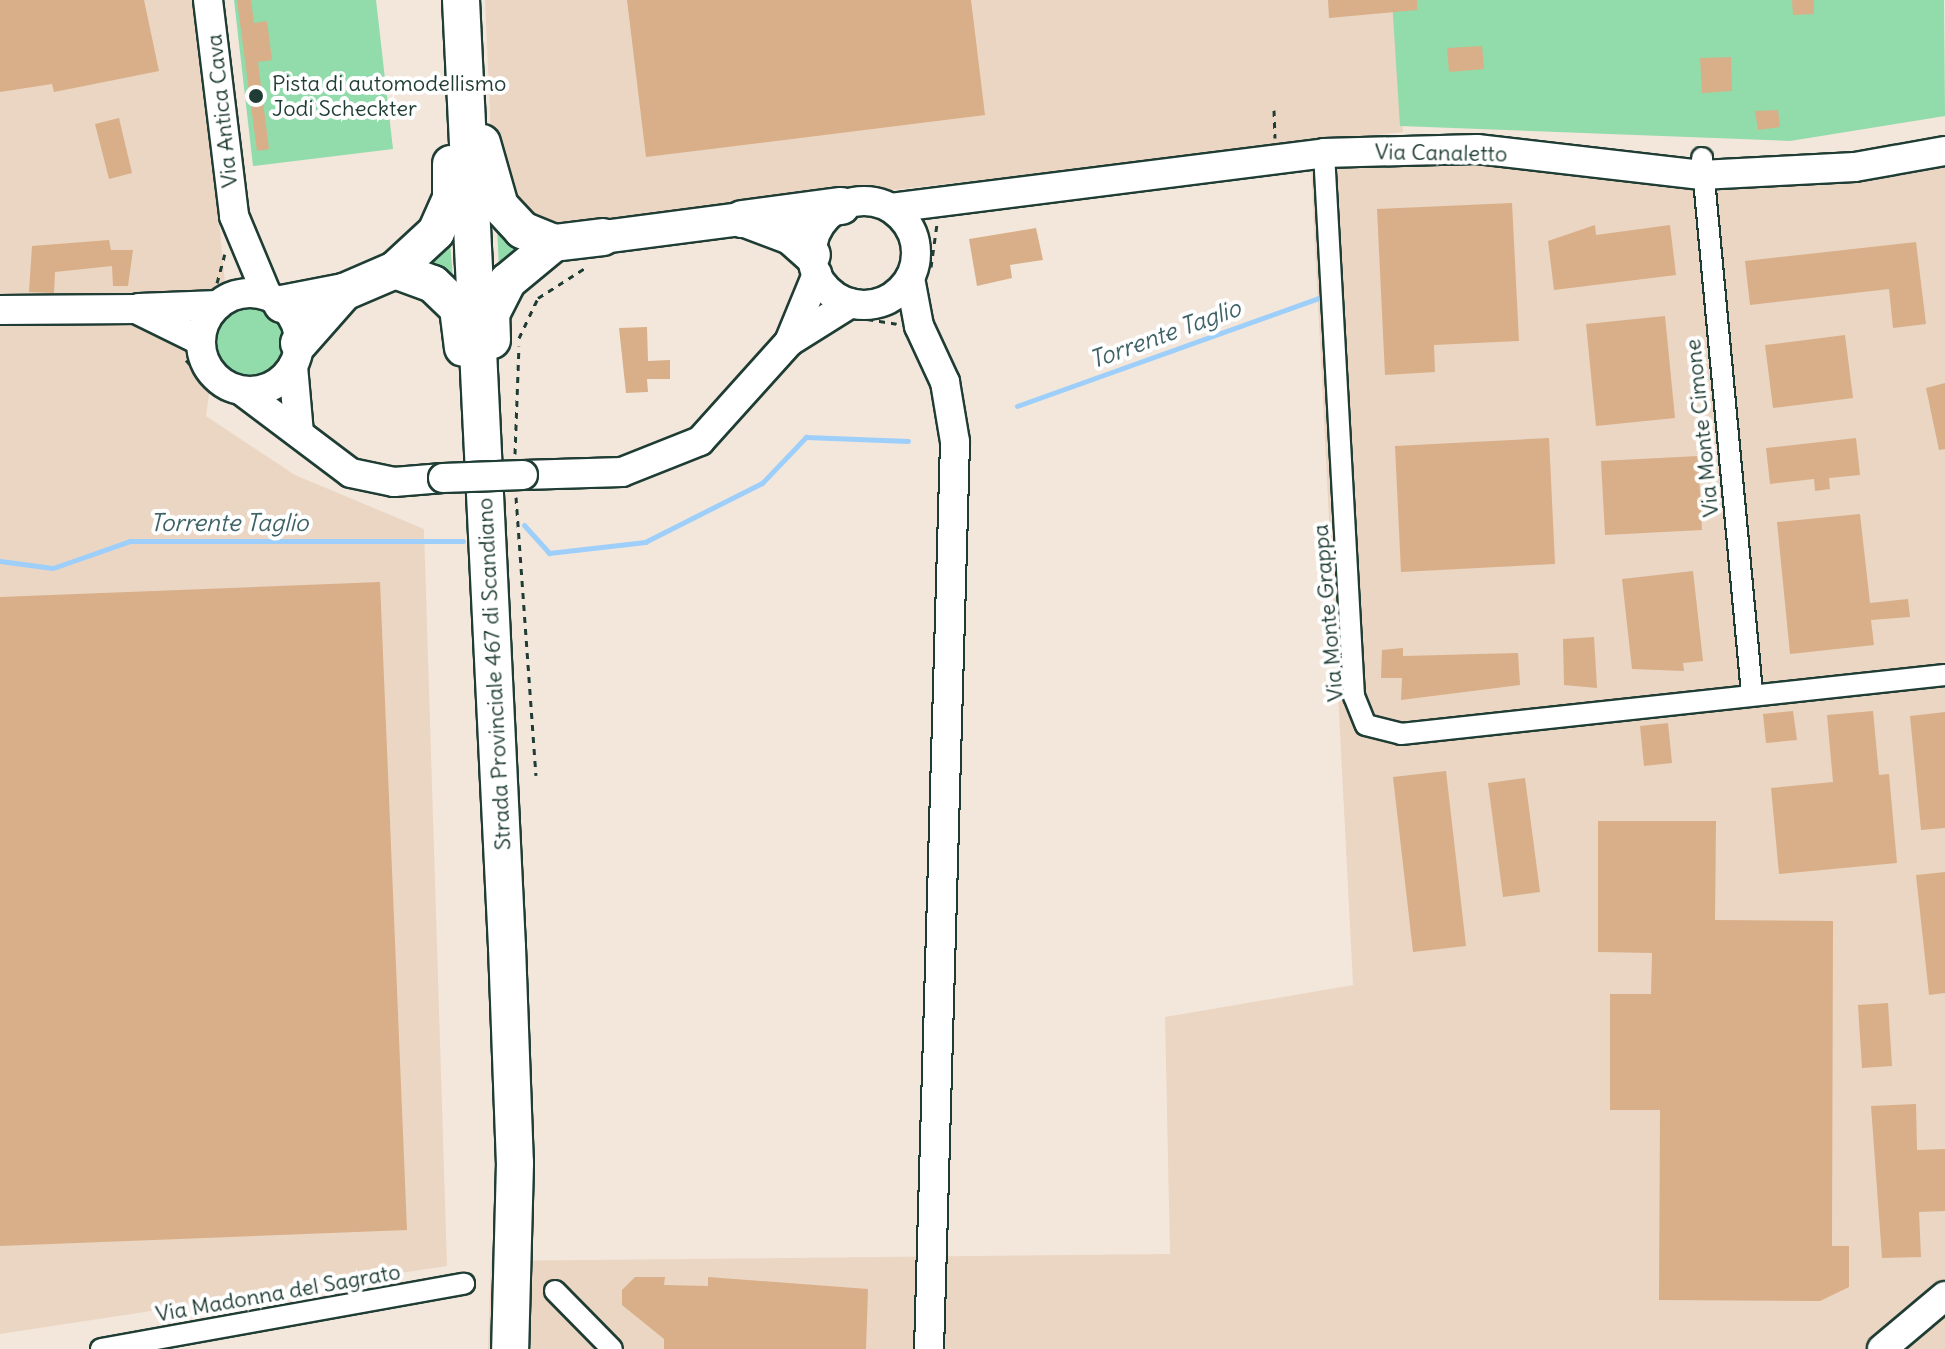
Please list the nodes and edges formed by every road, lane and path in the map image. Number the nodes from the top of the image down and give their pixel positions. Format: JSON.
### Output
{"nodes":[{"id":1,"x":208,"y":0,"type":"edge"},
{"id":2,"x":460,"y":0,"type":"edge"},
{"id":3,"x":1945,"y":151,"type":"edge"},
{"id":4,"x":1324,"y":153,"type":"junction"},
{"id":5,"x":1702,"y":167,"type":"junction"},
{"id":6,"x":937,"y":200,"type":"junction"},
{"id":7,"x":841,"y":206,"type":"junction"},
{"id":8,"x":891,"y":208,"type":"junction"},
{"id":9,"x":742,"y":219,"type":"junction"},
{"id":10,"x":235,"y":222,"type":"junction"},
{"id":11,"x":603,"y":237,"type":"joint"},
{"id":12,"x":554,"y":243,"type":"junction"},
{"id":13,"x":913,"y":264,"type":"junction"},
{"id":14,"x":814,"y":265,"type":"junction"},
{"id":15,"x":395,"y":270,"type":"junction"},
{"id":16,"x":344,"y":292,"type":"junction"},
{"id":17,"x":225,"y":300,"type":"junction"},
{"id":18,"x":275,"y":300,"type":"junction"},
{"id":19,"x":865,"y":303,"type":"junction"},
{"id":20,"x":136,"y":309,"type":"junction"},
{"id":21,"x":0,"y":310,"type":"edge"},
{"id":22,"x":919,"y":326,"type":"junction"},
{"id":23,"x":201,"y":341,"type":"junction"},
{"id":24,"x":789,"y":342,"type":"junction"},
{"id":25,"x":296,"y":354,"type":"junction"},
{"id":26,"x":242,"y":391,"type":"junction"},
{"id":27,"x":299,"y":433,"type":"junction"},
{"id":28,"x":486,"y":529,"type":"junction"},
{"id":29,"x":1945,"y":675,"type":"edge"},
{"id":30,"x":1752,"y":693,"type":"junction"},
{"id":31,"x":464,"y":1284,"type":"dead end"},
{"id":32,"x":555,"y":1291,"type":"dead end"},
{"id":33,"x":1945,"y":1296,"type":"edge"},
{"id":34,"x":101,"y":1349,"type":"edge"},
{"id":35,"x":510,"y":1349,"type":"edge"},
{"id":36,"x":612,"y":1349,"type":"edge"},
{"id":37,"x":929,"y":1349,"type":"edge"},
{"id":38,"x":1882,"y":1349,"type":"edge"}],
"edges":[{"from":1,"to":10,"type":"main road","name":"Via Antica Cava"},
{"from":2,"to":12,"type":"highway"},
{"from":2,"to":15,"type":"highway"},
{"from":2,"to":28,"type":"highway","name":"Strada Provinciale 467 di Scandiano"},
{"from":3,"to":5,"type":"main road","name":"Via Canaletto"},
{"from":4,"to":5,"type":"main road","name":"Via Canaletto"},
{"from":4,"to":6,"type":"main road","name":"Via Canaletto"},
{"from":4,"to":30,"type":"street","name":"Via Monte Grappa"},
{"from":5,"to":30,"type":"street","name":"Via Monte Cimone"},
{"from":6,"to":8,"type":"main road","name":"Via Canaletto"},
{"from":6,"to":13,"type":"main road"},
{"from":7,"to":8,"type":"main road"},
{"from":7,"to":9,"type":"highway"},
{"from":7,"to":14,"type":"main road"},
{"from":8,"to":13,"type":"main road"},
{"from":9,"to":11,"type":"main road"},
{"from":9,"to":14,"type":"highway"},
{"from":10,"to":17,"type":"main road","name":"Via Antica Cava"},
{"from":10,"to":18,"type":"main road","name":"Via Antica Cava"},
{"from":11,"to":12,"type":"highway"},
{"from":12,"to":28,"type":"highway"},
{"from":13,"to":19,"type":"main road"},
{"from":13,"to":22,"type":"main road"},
{"from":14,"to":19,"type":"main road"},
{"from":14,"to":24,"type":"main road"},
{"from":15,"to":16,"type":"highway"},
{"from":15,"to":28,"type":"highway"},
{"from":16,"to":18,"type":"highway"},
{"from":16,"to":25,"type":"highway"},
{"from":17,"to":18,"type":"main road"},
{"from":17,"to":20,"type":"main road"},
{"from":17,"to":23,"type":"main road"},
{"from":18,"to":25,"type":"main road"},
{"from":19,"to":22,"type":"main road"},
{"from":19,"to":24,"type":"main road"},
{"from":20,"to":21,"type":"main road"},
{"from":20,"to":23,"type":"main road"},
{"from":22,"to":37,"type":"main road"},
{"from":23,"to":26,"type":"main road"},
{"from":24,"to":27,"type":"main road","bridge":true},
{"from":25,"to":26,"type":"main road"},
{"from":25,"to":27,"type":"main road"},
{"from":26,"to":27,"type":"main road"},
{"from":28,"to":35,"type":"highway","name":"Strada Provinciale 467 di Scandiano"},
{"from":29,"to":30,"type":"street","name":"Via Monte Grappa"},
{"from":31,"to":34,"type":"street","name":"Via Madonna del Sagrato"},
{"from":32,"to":36,"type":"street"},
{"from":33,"to":38,"type":"main road"}]}
